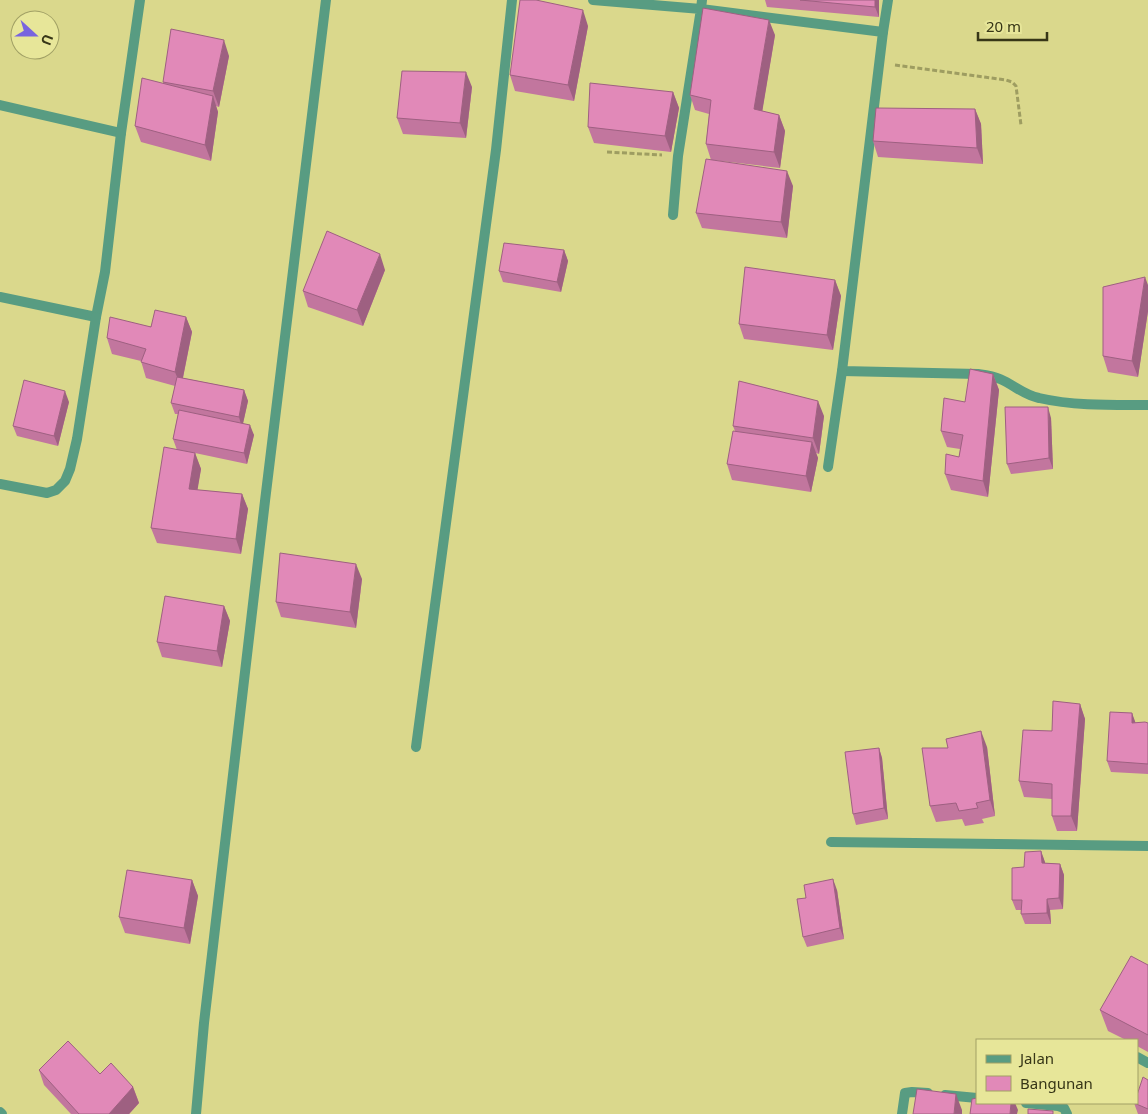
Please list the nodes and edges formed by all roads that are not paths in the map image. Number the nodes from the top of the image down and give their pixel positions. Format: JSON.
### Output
{"nodes":[{"id":1,"x":140,"y":0,"type":"edge"},
{"id":2,"x":326,"y":0,"type":"edge"},
{"id":3,"x":512,"y":0,"type":"edge"},
{"id":4,"x":594,"y":0,"type":"edge"},
{"id":5,"x":888,"y":0,"type":"edge"},
{"id":6,"x":702,"y":5,"type":"edge"},
{"id":7,"x":883,"y":32,"type":"junction"},
{"id":8,"x":0,"y":105,"type":"edge"},
{"id":9,"x":121,"y":133,"type":"junction"},
{"id":10,"x":673,"y":214,"type":"dead end"},
{"id":11,"x":0,"y":297,"type":"edge"},
{"id":12,"x":96,"y":318,"type":"junction"},
{"id":13,"x":842,"y":371,"type":"junction"},
{"id":14,"x":1148,"y":405,"type":"edge"},
{"id":15,"x":828,"y":467,"type":"dead end"},
{"id":16,"x":0,"y":484,"type":"edge"},
{"id":17,"x":416,"y":747,"type":"dead end"},
{"id":18,"x":831,"y":842,"type":"dead end"},
{"id":19,"x":1148,"y":846,"type":"edge"},
{"id":20,"x":976,"y":1098,"type":"edge"},
{"id":21,"x":1037,"y":1104,"type":"edge"},
{"id":22,"x":196,"y":1114,"type":"edge"},
{"id":23,"x":902,"y":1114,"type":"edge"},
{"id":24,"x":1067,"y":1114,"type":"edge"}],
"edges":[{"from":1,"to":9,"type":"street"},
{"from":2,"to":22,"type":"street"},
{"from":3,"to":17,"type":"street"},
{"from":4,"to":6,"type":"street"},
{"from":5,"to":7,"type":"street"},
{"from":6,"to":7,"type":"street"},
{"from":6,"to":10,"type":"street"},
{"from":7,"to":13,"type":"street"},
{"from":8,"to":9,"type":"street"},
{"from":9,"to":12,"type":"street"},
{"from":11,"to":12,"type":"street"},
{"from":12,"to":16,"type":"street"},
{"from":13,"to":14,"type":"street"},
{"from":13,"to":15,"type":"street"},
{"from":18,"to":19,"type":"street"},
{"from":20,"to":23,"type":"street"},
{"from":21,"to":24,"type":"street"}]}
